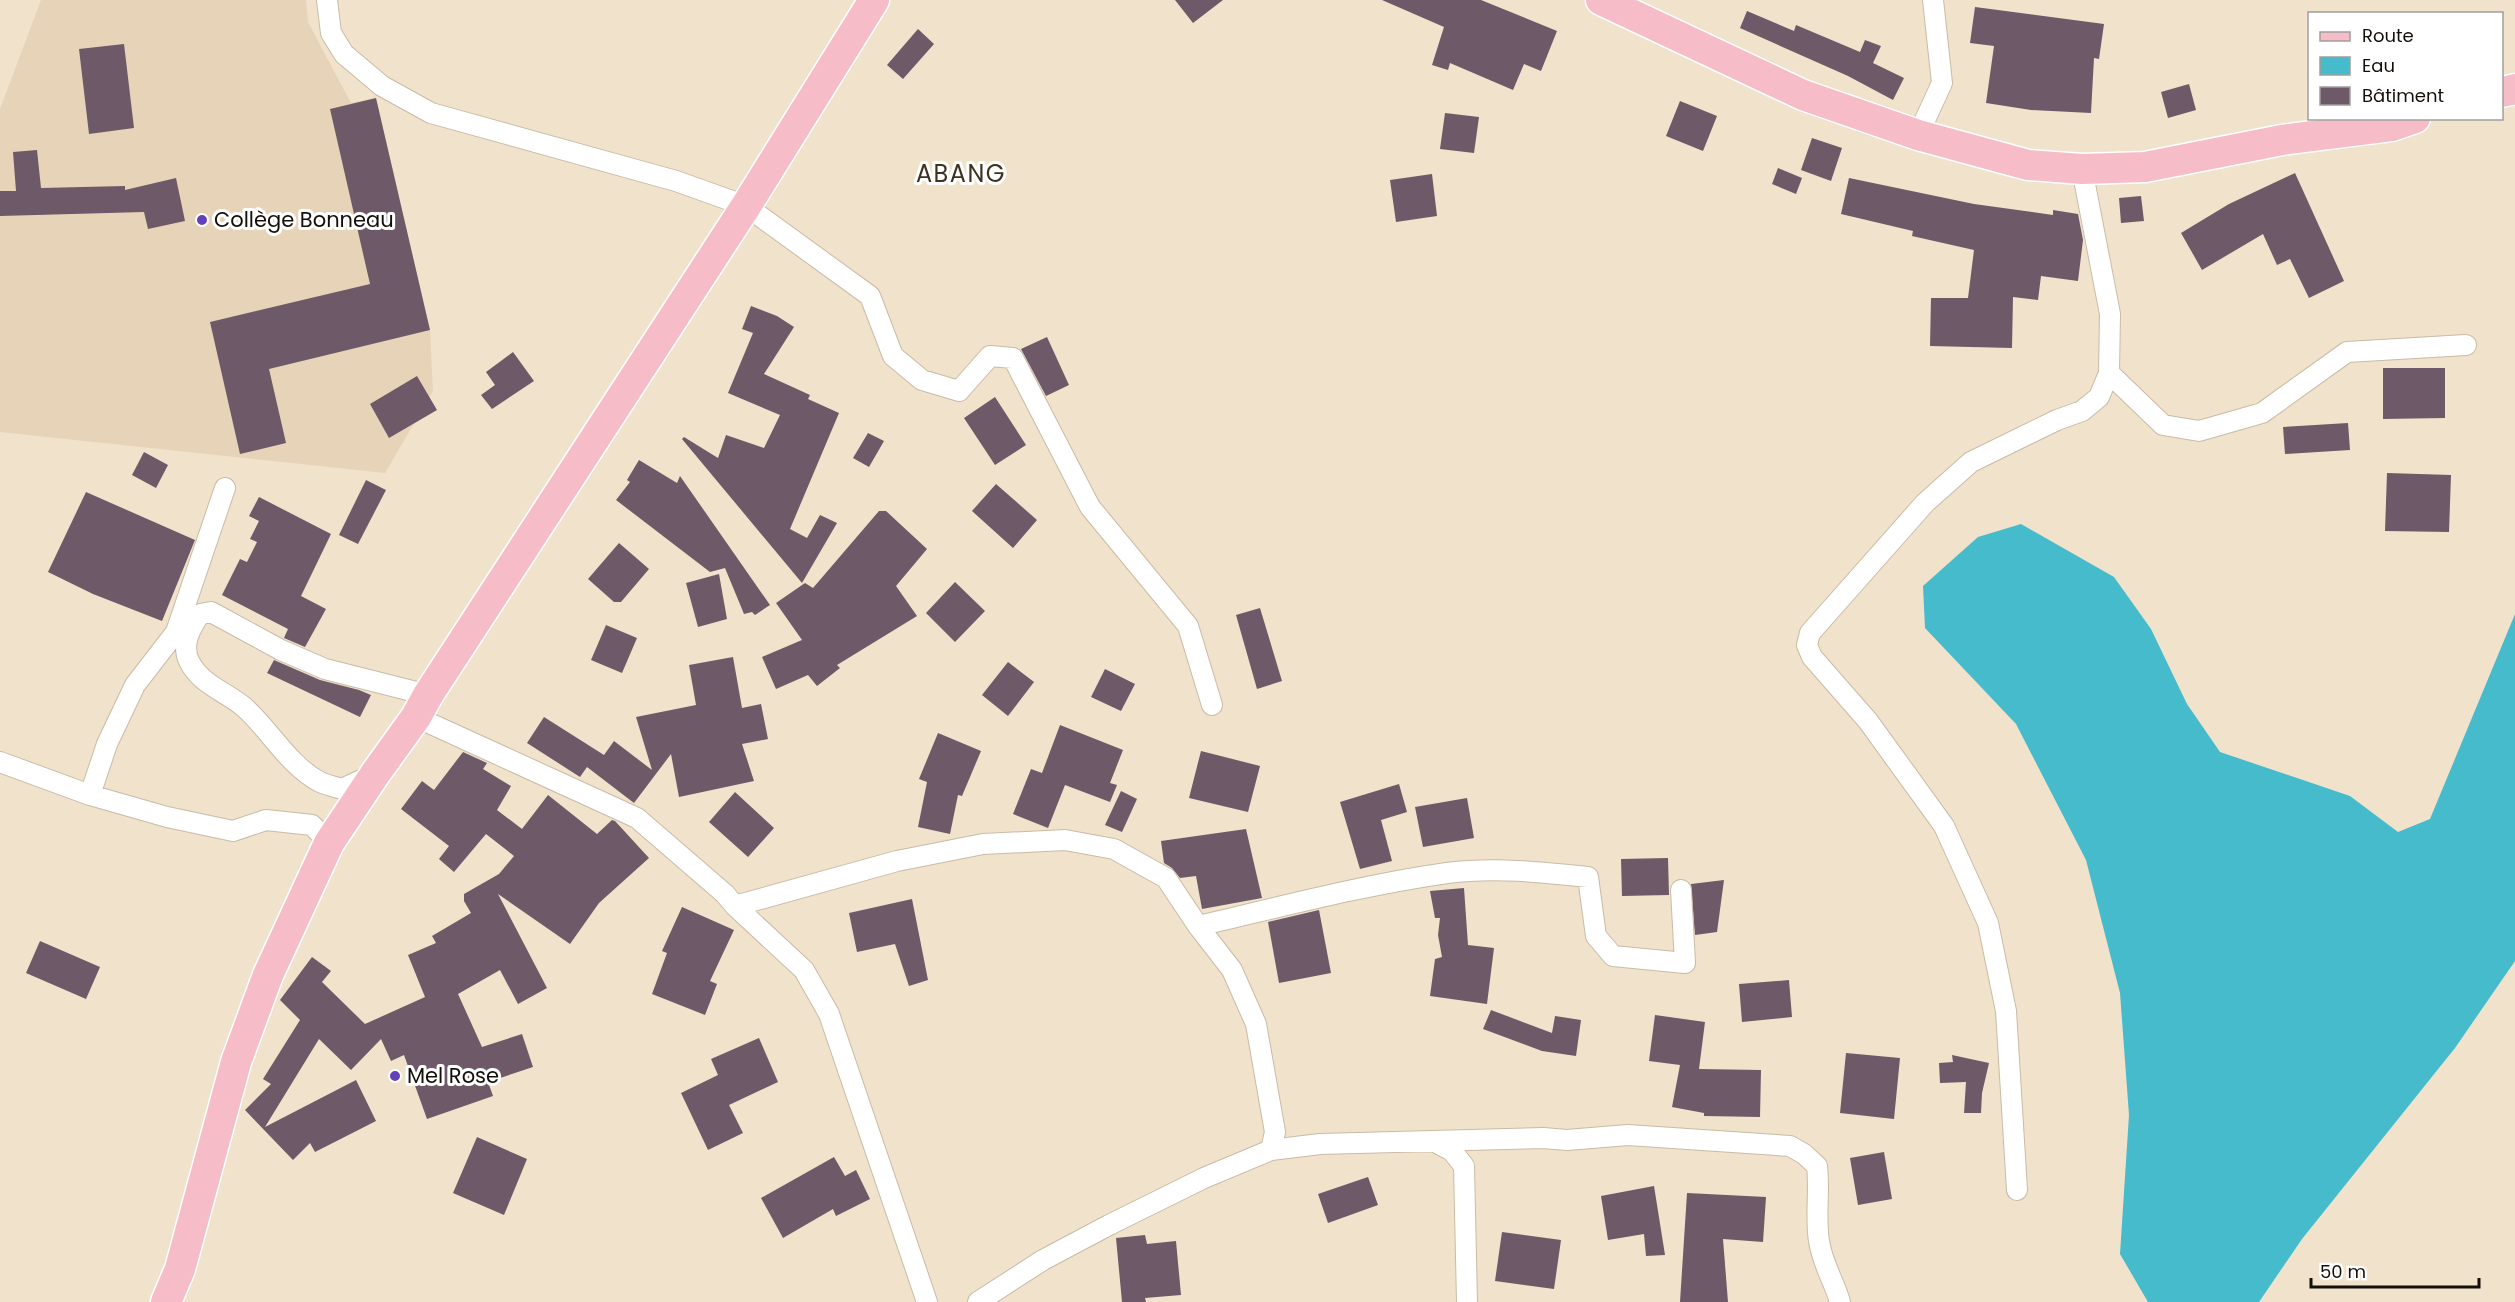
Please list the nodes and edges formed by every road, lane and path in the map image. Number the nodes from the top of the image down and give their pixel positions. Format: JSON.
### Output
{"nodes":[{"id":1,"x":327,"y":0,"type":"edge"},
{"id":2,"x":874,"y":0,"type":"edge"},
{"id":3,"x":1601,"y":0,"type":"edge"},
{"id":4,"x":1933,"y":0,"type":"edge"},
{"id":5,"x":2409,"y":120,"type":"edge"},
{"id":6,"x":1918,"y":135,"type":"junction"},
{"id":7,"x":2082,"y":169,"type":"junction"},
{"id":8,"x":747,"y":206,"type":"junction"},
{"id":9,"x":2466,"y":345,"type":"dead end"},
{"id":10,"x":2109,"y":373,"type":"junction"},
{"id":11,"x":225,"y":488,"type":"dead end"},
{"id":12,"x":1212,"y":705,"type":"dead end"},
{"id":13,"x":422,"y":706,"type":"junction"},
{"id":14,"x":0,"y":762,"type":"edge"},
{"id":15,"x":375,"y":774,"type":"junction"},
{"id":16,"x":90,"y":795,"type":"junction"},
{"id":17,"x":329,"y":843,"type":"junction"},
{"id":18,"x":1681,"y":890,"type":"dead end"},
{"id":19,"x":735,"y":906,"type":"junction"},
{"id":20,"x":1198,"y":926,"type":"junction"},
{"id":21,"x":1436,"y":1142,"type":"junction"},
{"id":22,"x":1271,"y":1150,"type":"junction"},
{"id":23,"x":2017,"y":1190,"type":"dead end"},
{"id":24,"x":166,"y":1302,"type":"edge"},
{"id":25,"x":927,"y":1302,"type":"edge"},
{"id":26,"x":978,"y":1302,"type":"edge"},
{"id":27,"x":1467,"y":1302,"type":"edge"},
{"id":28,"x":1839,"y":1302,"type":"edge"}],
"edges":[{"from":1,"to":8,"type":"street"},
{"from":2,"to":8,"type":"main road"},
{"from":3,"to":6,"type":"main road"},
{"from":4,"to":6,"type":"street"},
{"from":5,"to":7,"type":"main road"},
{"from":6,"to":7,"type":"main road"},
{"from":7,"to":10,"type":"street"},
{"from":8,"to":12,"type":"street"},
{"from":8,"to":13,"type":"main road"},
{"from":9,"to":10,"type":"street"},
{"from":10,"to":23,"type":"street"},
{"from":11,"to":16,"type":"street"},
{"from":13,"to":15,"type":"main road"},
{"from":13,"to":15,"type":"street"},
{"from":13,"to":19,"type":"street"},
{"from":14,"to":16,"type":"street"},
{"from":15,"to":17,"type":"main road"},
{"from":16,"to":17,"type":"street"},
{"from":17,"to":24,"type":"main road"},
{"from":18,"to":20,"type":"street"},
{"from":19,"to":20,"type":"street"},
{"from":19,"to":25,"type":"street"},
{"from":20,"to":22,"type":"street"},
{"from":21,"to":22,"type":"street"},
{"from":21,"to":27,"type":"street"},
{"from":21,"to":28,"type":"street"},
{"from":22,"to":26,"type":"street"}]}
